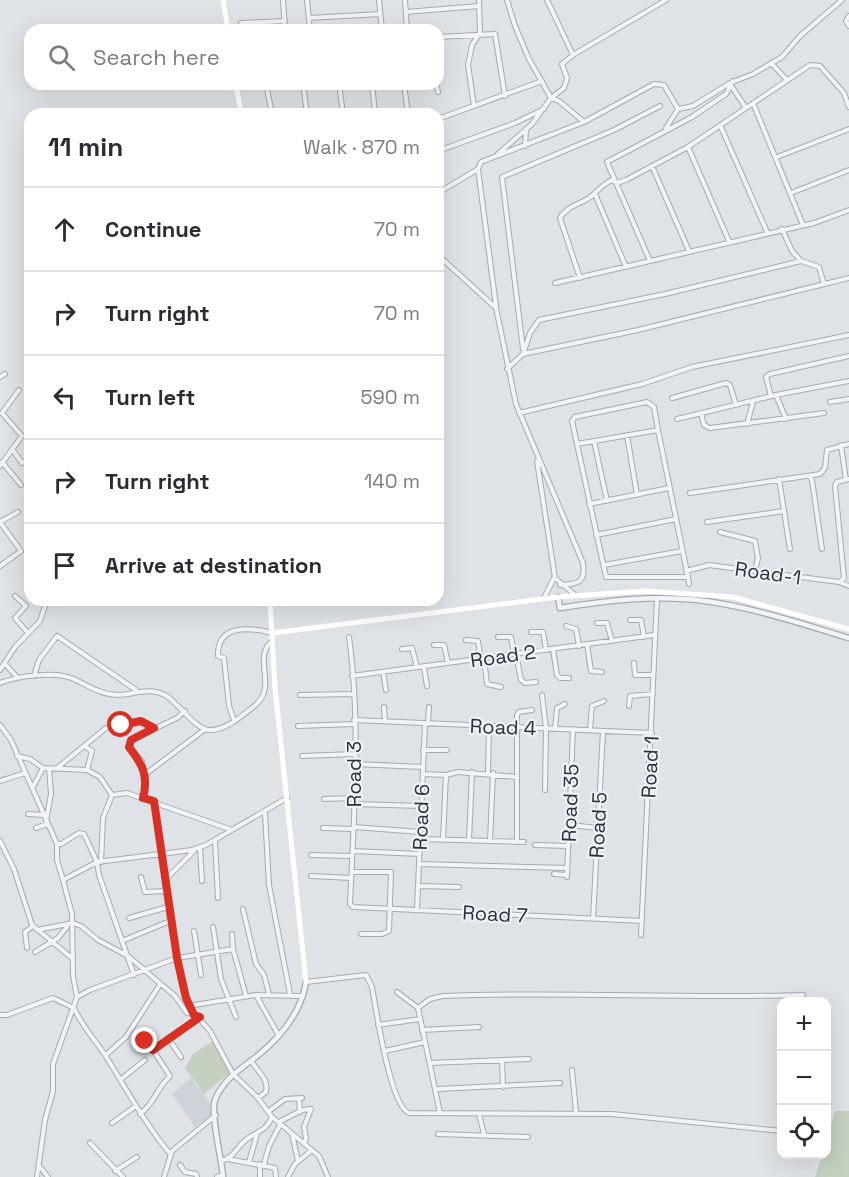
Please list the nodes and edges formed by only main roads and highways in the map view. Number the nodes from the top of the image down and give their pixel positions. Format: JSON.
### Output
{"nodes":[{"id":1,"x":223,"y":0,"type":"edge"},
{"id":2,"x":227,"y":24,"type":"edge"},
{"id":3,"x":237,"y":90,"type":"edge"},
{"id":4,"x":240,"y":108,"type":"edge"},
{"id":5,"x":270,"y":606,"type":"edge"},
{"id":6,"x":849,"y":629,"type":"edge"},
{"id":7,"x":272,"y":633,"type":"junction"},
{"id":8,"x":306,"y":982,"type":"road end"}],
"edges":[{"from":1,"to":2,"type":"main road"},
{"from":3,"to":4,"type":"main road"},
{"from":5,"to":7,"type":"main road"},
{"from":6,"to":7,"type":"main road"},
{"from":7,"to":8,"type":"main road"}]}
